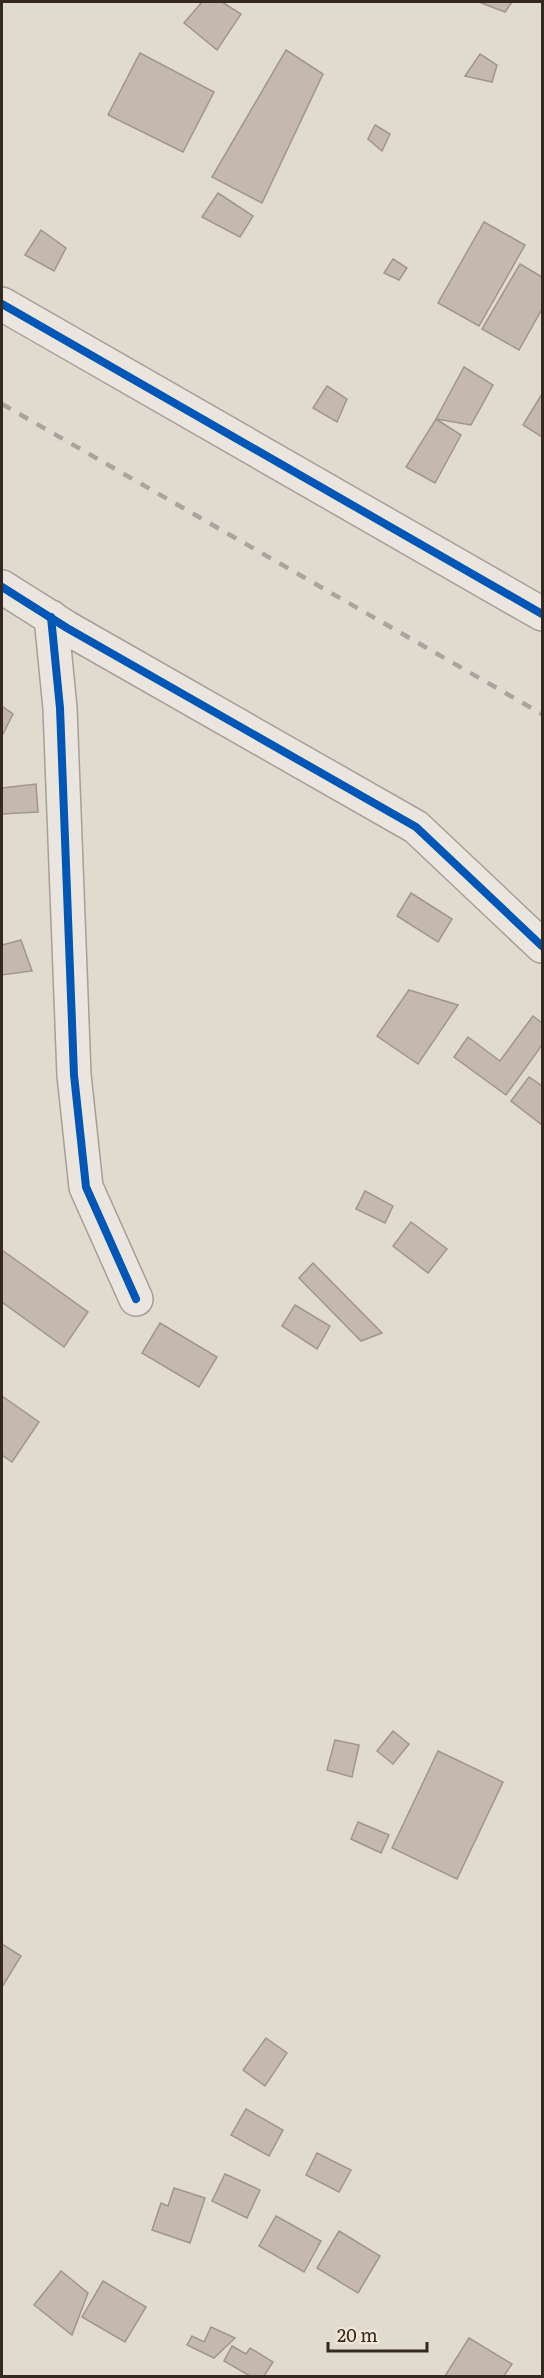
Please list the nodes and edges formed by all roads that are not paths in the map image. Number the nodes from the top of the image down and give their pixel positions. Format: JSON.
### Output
{"nodes":[{"id":1,"x":2,"y":304,"type":"edge"},
{"id":2,"x":2,"y":587,"type":"edge"},
{"id":3,"x":543,"y":614,"type":"edge"},
{"id":4,"x":51,"y":617,"type":"junction"},
{"id":5,"x":543,"y":946,"type":"edge"},
{"id":6,"x":136,"y":1299,"type":"dead end"}],
"edges":[{"from":1,"to":3,"type":"street"},
{"from":2,"to":4,"type":"street"},
{"from":4,"to":5,"type":"street"},
{"from":4,"to":6,"type":"street"}]}
